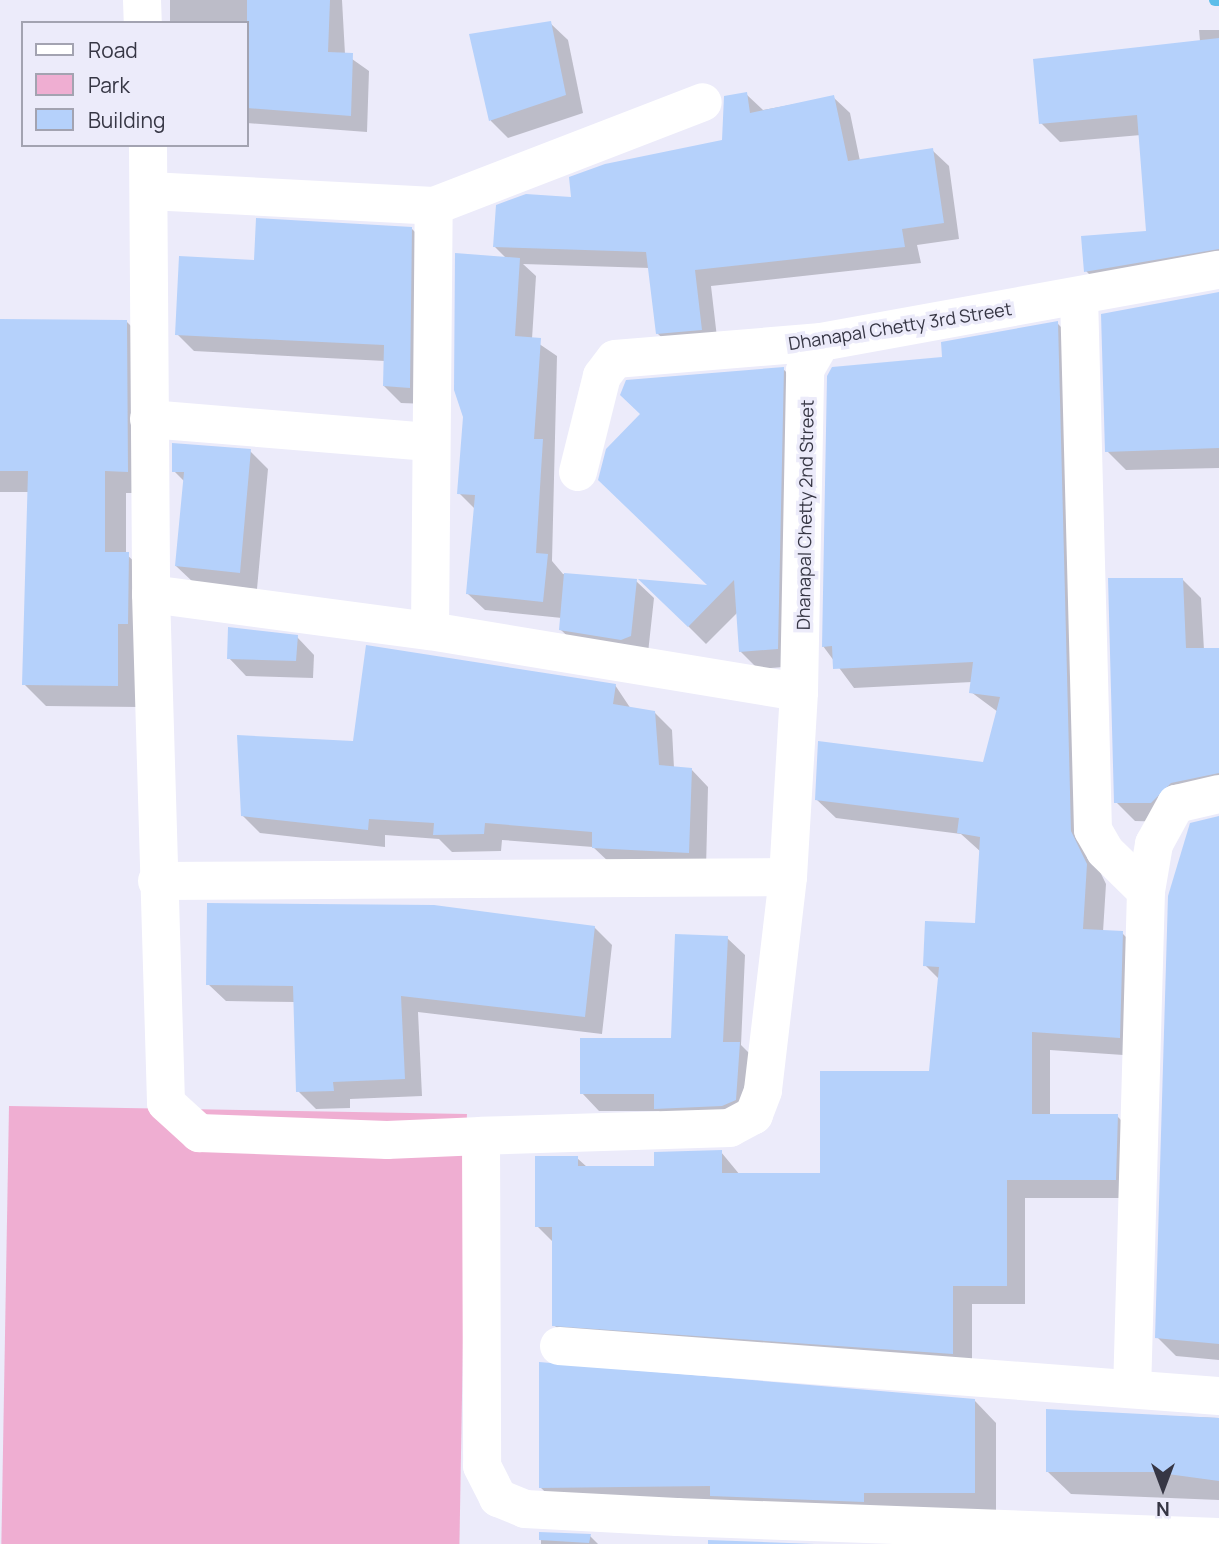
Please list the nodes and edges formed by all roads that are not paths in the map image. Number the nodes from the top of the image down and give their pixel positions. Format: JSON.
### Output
{"nodes":[{"id":1,"x":142,"y":0,"type":"edge"},
{"id":2,"x":143,"y":21,"type":"edge"},
{"id":3,"x":703,"y":102,"type":"dead end"},
{"id":4,"x":148,"y":147,"type":"edge"},
{"id":5,"x":150,"y":191,"type":"junction"},
{"id":6,"x":434,"y":206,"type":"junction"},
{"id":7,"x":1219,"y":270,"type":"edge"},
{"id":8,"x":1079,"y":296,"type":"junction"},
{"id":9,"x":821,"y":342,"type":"junction"},
{"id":10,"x":149,"y":419,"type":"junction"},
{"id":11,"x":429,"y":442,"type":"junction"},
{"id":12,"x":578,"y":472,"type":"dead end"},
{"id":13,"x":151,"y":594,"type":"junction"},
{"id":14,"x":430,"y":631,"type":"junction"},
{"id":15,"x":799,"y":692,"type":"junction"},
{"id":16,"x":1219,"y":794,"type":"edge"},
{"id":17,"x":788,"y":877,"type":"junction"},
{"id":18,"x":158,"y":881,"type":"junction"},
{"id":19,"x":1146,"y":891,"type":"junction"},
{"id":20,"x":481,"y":1136,"type":"junction"},
{"id":21,"x":558,"y":1346,"type":"dead end"},
{"id":22,"x":1132,"y":1385,"type":"junction"},
{"id":23,"x":1219,"y":1396,"type":"edge"},
{"id":24,"x":677,"y":1531,"type":"edge"},
{"id":25,"x":1219,"y":1537,"type":"edge"}],
"edges":[{"from":1,"to":2,"type":"street"},
{"from":3,"to":6,"type":"street"},
{"from":4,"to":5,"type":"street","name":"Dhanapal Chetty 2nd Street"},
{"from":5,"to":6,"type":"street"},
{"from":5,"to":10,"type":"street","name":"Dhanapal Chetty 2nd Street"},
{"from":6,"to":11,"type":"street"},
{"from":7,"to":8,"type":"street","name":"Dhanapal Chetty 3rd Street"},
{"from":8,"to":9,"type":"street","name":"Dhanapal Chetty 3rd Street"},
{"from":8,"to":19,"type":"street"},
{"from":9,"to":12,"type":"street","name":"Dhanapal Chetty 3rd Street"},
{"from":9,"to":15,"type":"street","name":"Dhanapal Chetty 2nd Street"},
{"from":10,"to":11,"type":"street"},
{"from":10,"to":13,"type":"street","name":"Dhanapal Chetty 2nd Street"},
{"from":11,"to":14,"type":"street"},
{"from":13,"to":14,"type":"street"},
{"from":13,"to":18,"type":"street","name":"Dhanapal Chetty 2nd Street"},
{"from":14,"to":15,"type":"street"},
{"from":15,"to":17,"type":"street","name":"Dhanapal Chetty 2nd Street"},
{"from":16,"to":19,"type":"street"},
{"from":17,"to":18,"type":"street"},
{"from":17,"to":20,"type":"street","name":"Dhanapal Chetty 2nd Street"},
{"from":18,"to":20,"type":"street","name":"Dhanapal Chetty 2nd Street"},
{"from":19,"to":22,"type":"street"},
{"from":20,"to":24,"type":"street"},
{"from":21,"to":22,"type":"street"},
{"from":22,"to":23,"type":"street"},
{"from":24,"to":25,"type":"street"}]}
